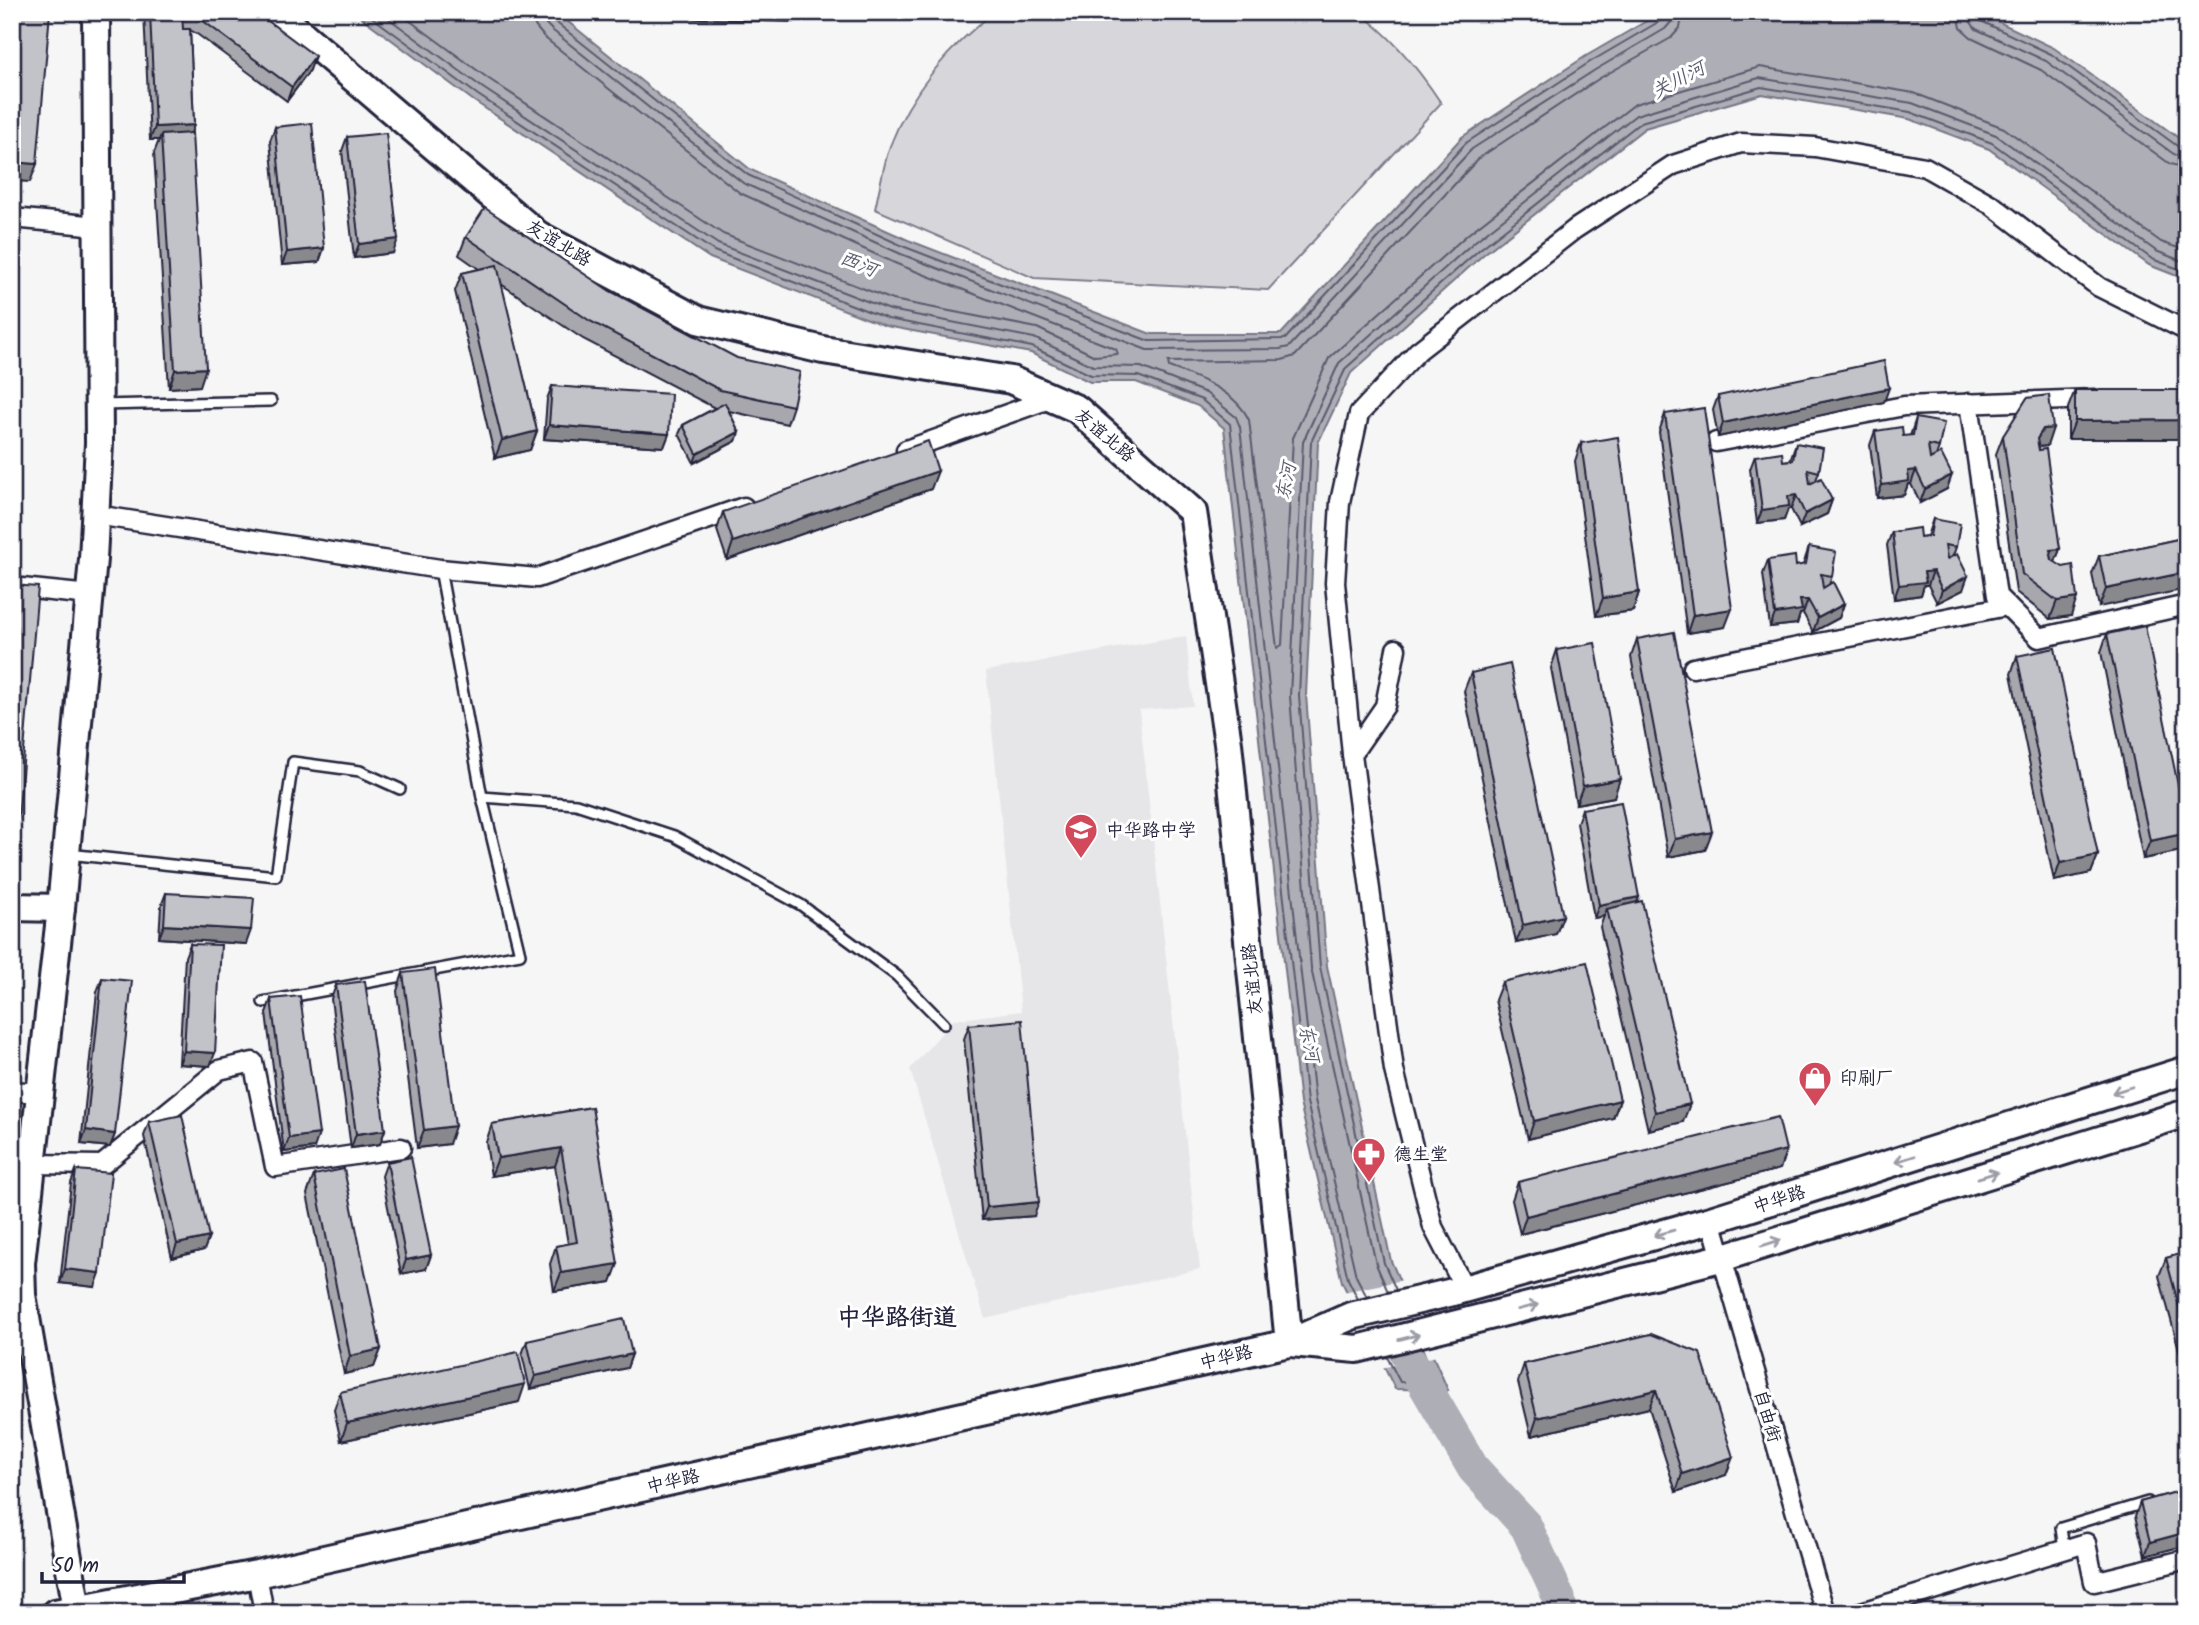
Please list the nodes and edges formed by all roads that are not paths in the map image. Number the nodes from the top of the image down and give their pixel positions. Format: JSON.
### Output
{"nodes":[{"id":1,"x":96,"y":12,"type":"edge"},
{"id":2,"x":276,"y":12,"type":"edge"},
{"id":3,"x":12,"y":218,"type":"edge"},
{"id":4,"x":98,"y":226,"type":"junction"},
{"id":5,"x":2187,"y":331,"type":"edge"},
{"id":6,"x":1052,"y":398,"type":"junction"},
{"id":7,"x":2105,"y":398,"type":"edge"},
{"id":8,"x":271,"y":401,"type":"dead end"},
{"id":9,"x":1969,"y":403,"type":"junction"},
{"id":10,"x":99,"y":405,"type":"junction"},
{"id":11,"x":1716,"y":442,"type":"dead end"},
{"id":12,"x":884,"y":457,"type":"edge"},
{"id":13,"x":755,"y":503,"type":"edge"},
{"id":14,"x":96,"y":515,"type":"junction"},
{"id":15,"x":440,"y":569,"type":"junction"},
{"id":16,"x":12,"y":587,"type":"edge"},
{"id":17,"x":90,"y":595,"type":"junction"},
{"id":18,"x":2187,"y":605,"type":"edge"},
{"id":19,"x":2007,"y":606,"type":"junction"},
{"id":20,"x":1396,"y":649,"type":"dead end"},
{"id":21,"x":1693,"y":668,"type":"dead end"},
{"id":22,"x":1352,"y":754,"type":"junction"},
{"id":23,"x":400,"y":789,"type":"dead end"},
{"id":24,"x":482,"y":797,"type":"junction"},
{"id":25,"x":66,"y":854,"type":"junction"},
{"id":26,"x":12,"y":907,"type":"edge"},
{"id":27,"x":61,"y":908,"type":"junction"},
{"id":28,"x":263,"y":1002,"type":"dead end"},
{"id":29,"x":944,"y":1024,"type":"dead end"},
{"id":30,"x":2187,"y":1070,"type":"edge"},
{"id":31,"x":12,"y":1091,"type":"edge"},
{"id":32,"x":40,"y":1093,"type":"junction"},
{"id":33,"x":2187,"y":1114,"type":"edge"},
{"id":34,"x":401,"y":1148,"type":"dead end"},
{"id":35,"x":32,"y":1164,"type":"junction"},
{"id":36,"x":1712,"y":1220,"type":"junction"},
{"id":37,"x":1721,"y":1258,"type":"junction"},
{"id":38,"x":1459,"y":1291,"type":"junction"},
{"id":39,"x":1289,"y":1343,"type":"junction"},
{"id":40,"x":2161,"y":1498,"type":"edge"},
{"id":41,"x":2064,"y":1549,"type":"junction"},
{"id":42,"x":2187,"y":1559,"type":"edge"},
{"id":43,"x":257,"y":1574,"type":"junction"},
{"id":44,"x":66,"y":1611,"type":"edge"},
{"id":45,"x":264,"y":1613,"type":"edge"},
{"id":46,"x":1825,"y":1613,"type":"edge"},
{"id":47,"x":1858,"y":1613,"type":"edge"}],
"edges":[{"from":1,"to":4,"type":"street"},
{"from":2,"to":6,"type":"street","name":"友谊北路"},
{"from":3,"to":4,"type":"street"},
{"from":4,"to":10,"type":"street"},
{"from":5,"to":22,"type":"street"},
{"from":6,"to":12,"type":"street"},
{"from":6,"to":39,"type":"street","name":"友谊北路"},
{"from":7,"to":9,"type":"street"},
{"from":8,"to":10,"type":"lane"},
{"from":9,"to":11,"type":"street"},
{"from":9,"to":19,"type":"street"},
{"from":10,"to":14,"type":"street"},
{"from":13,"to":15,"type":"street"},
{"from":14,"to":15,"type":"street"},
{"from":14,"to":17,"type":"street"},
{"from":15,"to":24,"type":"lane"},
{"from":16,"to":17,"type":"street"},
{"from":17,"to":25,"type":"street"},
{"from":18,"to":19,"type":"street"},
{"from":19,"to":21,"type":"street"},
{"from":20,"to":22,"type":"street"},
{"from":22,"to":38,"type":"street"},
{"from":23,"to":25,"type":"lane"},
{"from":24,"to":28,"type":"lane"},
{"from":24,"to":29,"type":"lane"},
{"from":25,"to":27,"type":"street"},
{"from":26,"to":27,"type":"street"},
{"from":27,"to":32,"type":"street"},
{"from":30,"to":36,"type":"street","name":"中华路","one_way":true},
{"from":31,"to":32,"type":"street"},
{"from":32,"to":35,"type":"street"},
{"from":37,"to":33,"type":"street","name":"中华路","one_way":true},
{"from":34,"to":35,"type":"street"},
{"from":35,"to":44,"type":"street"},
{"from":36,"to":37,"type":"street","name":"自由街"},
{"from":36,"to":38,"type":"street","name":"中华路","one_way":true},
{"from":39,"to":37,"type":"street","name":"中华路","one_way":true},
{"from":37,"to":46,"type":"street","name":"自由街"},
{"from":38,"to":39,"type":"street","name":"中华路"},
{"from":39,"to":43,"type":"street","name":"中华路"},
{"from":40,"to":41,"type":"lane"},
{"from":41,"to":42,"type":"street"},
{"from":41,"to":47,"type":"street"},
{"from":43,"to":44,"type":"street","name":"中华路"},
{"from":43,"to":45,"type":"street"}]}
